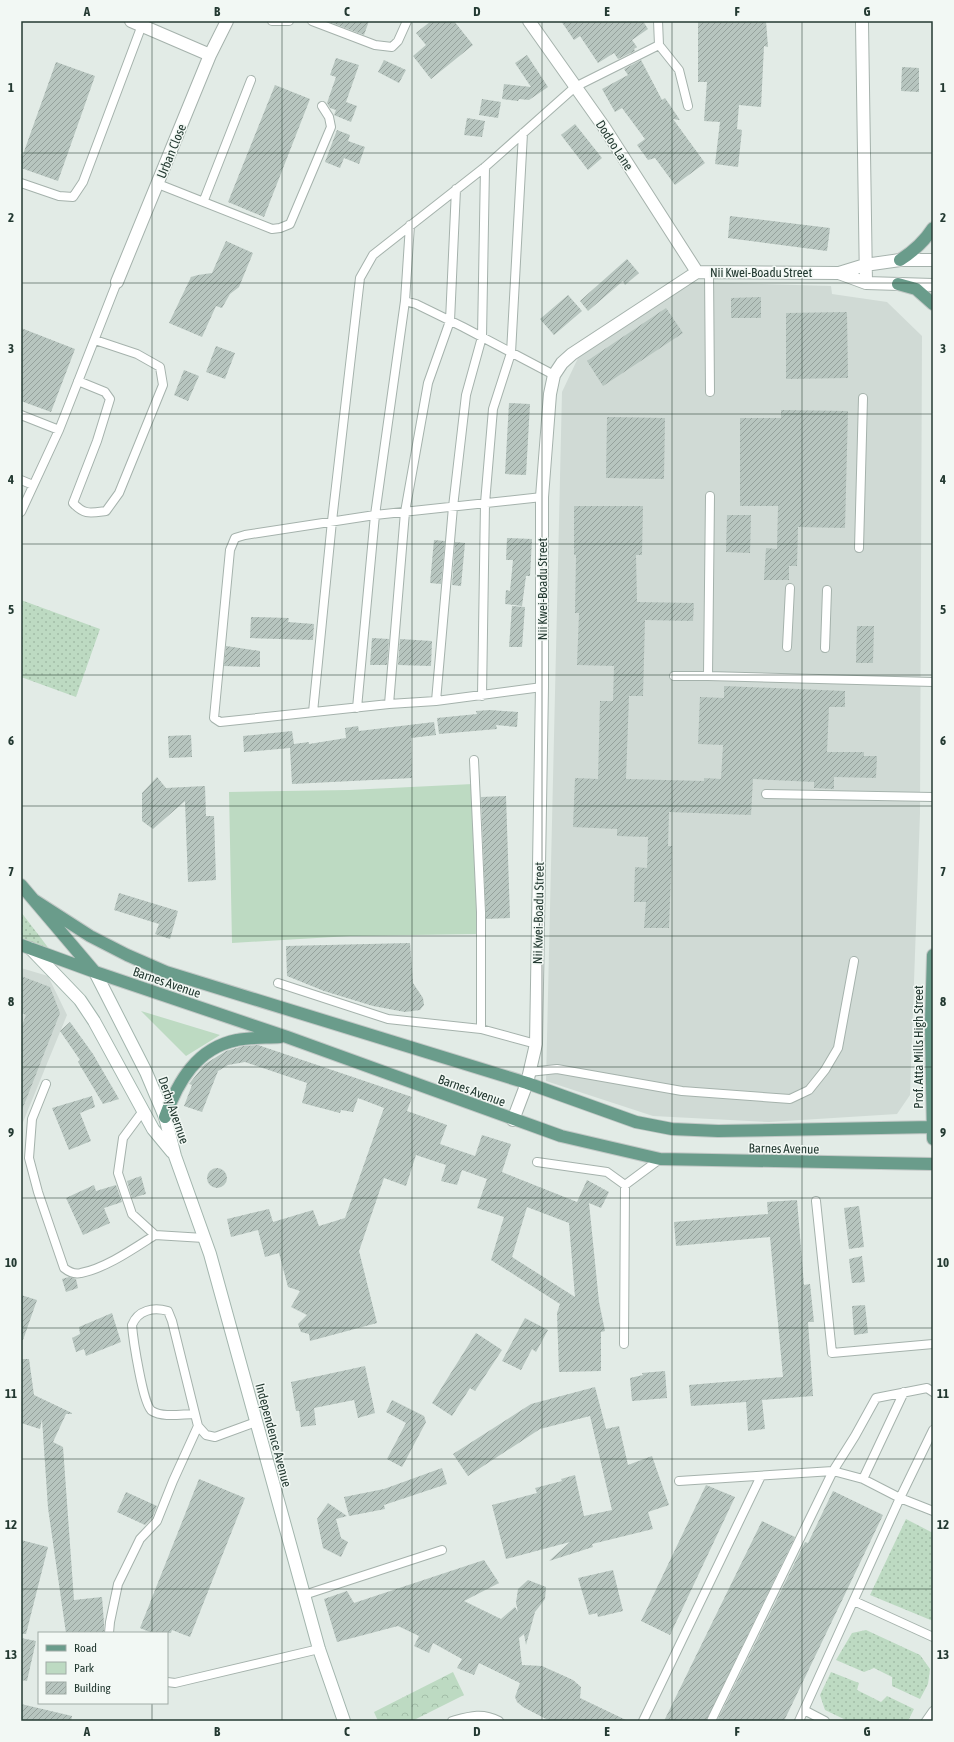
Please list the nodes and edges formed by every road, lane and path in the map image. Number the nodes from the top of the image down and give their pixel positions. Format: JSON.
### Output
{"nodes":[{"id":1,"x":227,"y":21,"type":"edge"},
{"id":2,"x":272,"y":21,"type":"edge"},
{"id":3,"x":288,"y":21,"type":"edge"},
{"id":4,"x":312,"y":21,"type":"edge"},
{"id":5,"x":408,"y":21,"type":"edge"},
{"id":6,"x":529,"y":21,"type":"edge"},
{"id":7,"x":658,"y":21,"type":"edge"},
{"id":8,"x":137,"y":23,"type":"edge"},
{"id":9,"x":862,"y":23,"type":"dead end"},
{"id":10,"x":659,"y":45,"type":"junction"},
{"id":11,"x":210,"y":55,"type":"junction"},
{"id":12,"x":251,"y":80,"type":"dead end"},
{"id":13,"x":575,"y":87,"type":"junction"},
{"id":14,"x":322,"y":106,"type":"dead end"},
{"id":15,"x":688,"y":106,"type":"dead end"},
{"id":16,"x":523,"y":133,"type":"junction"},
{"id":17,"x":485,"y":167,"type":"junction"},
{"id":18,"x":21,"y":183,"type":"edge"},
{"id":19,"x":158,"y":184,"type":"junction"},
{"id":20,"x":456,"y":189,"type":"junction"},
{"id":21,"x":204,"y":200,"type":"junction"},
{"id":22,"x":410,"y":225,"type":"junction"},
{"id":23,"x":933,"y":228,"type":"edge"},
{"id":24,"x":900,"y":260,"type":"junction"},
{"id":25,"x":933,"y":260,"type":"edge"},
{"id":26,"x":865,"y":265,"type":"junction"},
{"id":27,"x":703,"y":272,"type":"junction"},
{"id":28,"x":839,"y":273,"type":"junction"},
{"id":29,"x":117,"y":282,"type":"joint"},
{"id":30,"x":866,"y":283,"type":"junction"},
{"id":31,"x":898,"y":284,"type":"junction"},
{"id":32,"x":933,"y":285,"type":"edge"},
{"id":33,"x":405,"y":301,"type":"junction"},
{"id":34,"x":933,"y":304,"type":"edge"},
{"id":35,"x":450,"y":321,"type":"junction"},
{"id":36,"x":482,"y":337,"type":"junction"},
{"id":37,"x":95,"y":340,"type":"junction"},
{"id":38,"x":511,"y":353,"type":"junction"},
{"id":39,"x":554,"y":375,"type":"junction"},
{"id":40,"x":78,"y":381,"type":"junction"},
{"id":41,"x":710,"y":392,"type":"dead end"},
{"id":42,"x":863,"y":398,"type":"dead end"},
{"id":43,"x":21,"y":416,"type":"edge"},
{"id":44,"x":59,"y":430,"type":"junction"},
{"id":45,"x":21,"y":480,"type":"edge"},
{"id":46,"x":33,"y":485,"type":"junction"},
{"id":47,"x":710,"y":496,"type":"dead end"},
{"id":48,"x":542,"y":497,"type":"junction"},
{"id":49,"x":485,"y":503,"type":"junction"},
{"id":50,"x":453,"y":507,"type":"junction"},
{"id":51,"x":21,"y":512,"type":"edge"},
{"id":52,"x":404,"y":512,"type":"junction"},
{"id":53,"x":374,"y":515,"type":"junction"},
{"id":54,"x":332,"y":521,"type":"junction"},
{"id":55,"x":859,"y":548,"type":"dead end"},
{"id":56,"x":790,"y":588,"type":"dead end"},
{"id":57,"x":827,"y":590,"type":"dead end"},
{"id":58,"x":787,"y":647,"type":"dead end"},
{"id":59,"x":824,"y":648,"type":"dead end"},
{"id":60,"x":674,"y":676,"type":"dead end"},
{"id":61,"x":708,"y":676,"type":"junction"},
{"id":62,"x":933,"y":682,"type":"edge"},
{"id":63,"x":542,"y":687,"type":"junction"},
{"id":64,"x":482,"y":696,"type":"junction"},
{"id":65,"x":436,"y":701,"type":"junction"},
{"id":66,"x":389,"y":704,"type":"junction"},
{"id":67,"x":356,"y":708,"type":"junction"},
{"id":68,"x":313,"y":712,"type":"junction"},
{"id":69,"x":474,"y":760,"type":"dead end"},
{"id":70,"x":766,"y":794,"type":"dead end"},
{"id":71,"x":933,"y":797,"type":"edge"},
{"id":72,"x":21,"y":885,"type":"edge"},
{"id":73,"x":34,"y":900,"type":"junction"},
{"id":74,"x":25,"y":947,"type":"edge"},
{"id":75,"x":933,"y":955,"type":"edge"},
{"id":76,"x":854,"y":961,"type":"dead end"},
{"id":77,"x":95,"y":972,"type":"junction"},
{"id":78,"x":278,"y":983,"type":"dead end"},
{"id":79,"x":481,"y":1029,"type":"junction"},
{"id":80,"x":287,"y":1037,"type":"junction"},
{"id":81,"x":536,"y":1044,"type":"junction"},
{"id":82,"x":528,"y":1077,"type":"junction"},
{"id":83,"x":46,"y":1084,"type":"dead end"},
{"id":84,"x":143,"y":1111,"type":"junction"},
{"id":85,"x":165,"y":1117,"type":"junction"},
{"id":86,"x":513,"y":1120,"type":"junction"},
{"id":87,"x":933,"y":1131,"type":"edge"},
{"id":88,"x":175,"y":1156,"type":"junction"},
{"id":89,"x":660,"y":1159,"type":"junction"},
{"id":90,"x":538,"y":1162,"type":"dead end"},
{"id":91,"x":933,"y":1164,"type":"edge"},
{"id":92,"x":625,"y":1185,"type":"junction"},
{"id":93,"x":816,"y":1201,"type":"dead end"},
{"id":94,"x":155,"y":1236,"type":"junction"},
{"id":95,"x":204,"y":1238,"type":"junction"},
{"id":96,"x":624,"y":1344,"type":"dead end"},
{"id":97,"x":933,"y":1344,"type":"edge"},
{"id":98,"x":904,"y":1392,"type":"junction"},
{"id":99,"x":933,"y":1392,"type":"edge"},
{"id":100,"x":195,"y":1414,"type":"junction"},
{"id":101,"x":256,"y":1422,"type":"junction"},
{"id":102,"x":198,"y":1426,"type":"junction"},
{"id":103,"x":933,"y":1430,"type":"edge"},
{"id":104,"x":833,"y":1471,"type":"junction"},
{"id":105,"x":761,"y":1476,"type":"junction"},
{"id":106,"x":863,"y":1479,"type":"junction"},
{"id":107,"x":679,"y":1481,"type":"dead end"},
{"id":108,"x":900,"y":1498,"type":"junction"},
{"id":109,"x":933,"y":1511,"type":"edge"},
{"id":110,"x":442,"y":1550,"type":"dead end"},
{"id":111,"x":304,"y":1595,"type":"junction"},
{"id":112,"x":854,"y":1601,"type":"junction"},
{"id":113,"x":109,"y":1632,"type":"edge"},
{"id":114,"x":933,"y":1637,"type":"edge"},
{"id":115,"x":319,"y":1649,"type":"junction"},
{"id":116,"x":168,"y":1682,"type":"edge"},
{"id":117,"x":804,"y":1710,"type":"junction"},
{"id":118,"x":933,"y":1711,"type":"edge"},
{"id":119,"x":344,"y":1721,"type":"edge"},
{"id":120,"x":455,"y":1721,"type":"edge"},
{"id":121,"x":499,"y":1721,"type":"edge"},
{"id":122,"x":643,"y":1721,"type":"edge"},
{"id":123,"x":711,"y":1721,"type":"edge"},
{"id":124,"x":799,"y":1721,"type":"edge"},
{"id":125,"x":825,"y":1721,"type":"edge"},
{"id":126,"x":926,"y":1721,"type":"edge"}],
"edges":[{"from":1,"to":11,"type":"street","name":"Urban Close"},
{"from":2,"to":3,"type":"lane"},
{"from":4,"to":5,"type":"lane"},
{"from":6,"to":13,"type":"street","name":"Dodoo Lane"},
{"from":7,"to":10,"type":"lane"},
{"from":8,"to":11,"type":"street"},
{"from":8,"to":18,"type":"lane"},
{"from":9,"to":26,"type":"street"},
{"from":10,"to":13,"type":"lane"},
{"from":10,"to":15,"type":"lane"},
{"from":11,"to":19,"type":"street","name":"Urban Close"},
{"from":12,"to":21,"type":"lane"},
{"from":13,"to":16,"type":"lane"},
{"from":13,"to":27,"type":"street","name":"Dodoo Lane"},
{"from":14,"to":21,"type":"lane"},
{"from":16,"to":17,"type":"lane"},
{"from":16,"to":38,"type":"lane"},
{"from":17,"to":20,"type":"lane"},
{"from":17,"to":36,"type":"lane"},
{"from":19,"to":21,"type":"lane"},
{"from":19,"to":29,"type":"street","name":"Urban Close"},
{"from":20,"to":22,"type":"lane"},
{"from":20,"to":35,"type":"lane"},
{"from":22,"to":33,"type":"lane"},
{"from":22,"to":54,"type":"lane"},
{"from":23,"to":24,"type":"main road"},
{"from":24,"to":25,"type":"street","name":"Nii Kwei-Boadu Street"},
{"from":24,"to":26,"type":"street","name":"Nii Kwei-Boadu Street"},
{"from":26,"to":28,"type":"street","name":"Nii Kwei-Boadu Street"},
{"from":26,"to":30,"type":"street"},
{"from":27,"to":28,"type":"street","name":"Nii Kwei-Boadu Street"},
{"from":27,"to":39,"type":"street","name":"Nii Kwei-Boadu Street"},
{"from":27,"to":41,"type":"lane"},
{"from":28,"to":30,"type":"street","name":"Nii Kwei-Boadu Street"},
{"from":29,"to":37,"type":"lane"},
{"from":30,"to":31,"type":"street","name":"Nii Kwei-Boadu Street"},
{"from":31,"to":32,"type":"street","name":"Nii Kwei-Boadu Street"},
{"from":31,"to":34,"type":"main road"},
{"from":33,"to":35,"type":"lane"},
{"from":33,"to":53,"type":"lane"},
{"from":35,"to":36,"type":"lane"},
{"from":35,"to":52,"type":"lane"},
{"from":36,"to":38,"type":"lane"},
{"from":36,"to":50,"type":"lane"},
{"from":37,"to":40,"type":"lane"},
{"from":37,"to":40,"type":"lane"},
{"from":38,"to":39,"type":"lane"},
{"from":38,"to":49,"type":"lane"},
{"from":39,"to":48,"type":"street","name":"Nii Kwei-Boadu Street"},
{"from":40,"to":44,"type":"lane"},
{"from":42,"to":55,"type":"lane"},
{"from":43,"to":44,"type":"lane"},
{"from":44,"to":46,"type":"lane"},
{"from":45,"to":46,"type":"lane"},
{"from":46,"to":51,"type":"lane"},
{"from":47,"to":61,"type":"lane"},
{"from":48,"to":49,"type":"lane"},
{"from":48,"to":63,"type":"street","name":"Nii Kwei-Boadu Street"},
{"from":49,"to":50,"type":"lane"},
{"from":49,"to":64,"type":"lane"},
{"from":50,"to":52,"type":"lane"},
{"from":50,"to":65,"type":"lane"},
{"from":52,"to":53,"type":"lane"},
{"from":52,"to":66,"type":"lane"},
{"from":53,"to":54,"type":"lane"},
{"from":53,"to":67,"type":"lane"},
{"from":54,"to":68,"type":"lane"},
{"from":54,"to":68,"type":"lane"},
{"from":56,"to":58,"type":"lane"},
{"from":57,"to":59,"type":"lane"},
{"from":60,"to":61,"type":"lane"},
{"from":61,"to":62,"type":"lane"},
{"from":63,"to":64,"type":"lane"},
{"from":63,"to":81,"type":"street","name":"Nii Kwei-Boadu Street"},
{"from":64,"to":65,"type":"lane"},
{"from":65,"to":66,"type":"lane"},
{"from":66,"to":67,"type":"lane"},
{"from":67,"to":68,"type":"lane"},
{"from":69,"to":79,"type":"lane"},
{"from":70,"to":71,"type":"lane"},
{"from":72,"to":73,"type":"main road"},
{"from":73,"to":77,"type":"main road","name":"Derby Avernue"},
{"from":73,"to":82,"type":"main road","name":"Barnes Avenue"},
{"from":74,"to":77,"type":"main road","name":"Barnes Avenue"},
{"from":74,"to":84,"type":"street","name":"Derby Avernue"},
{"from":75,"to":87,"type":"main road","name":"Prof. Atta Mills High Street"},
{"from":76,"to":82,"type":"lane"},
{"from":77,"to":80,"type":"main road","name":"Barnes Avenue"},
{"from":77,"to":85,"type":"street","name":"Derby Avernue"},
{"from":78,"to":79,"type":"lane"},
{"from":79,"to":81,"type":"lane"},
{"from":80,"to":85,"type":"main road"},
{"from":80,"to":86,"type":"main road","name":"Barnes Avenue"},
{"from":81,"to":82,"type":"street","name":"Nii Kwei-Boadu Street"},
{"from":82,"to":86,"type":"street","name":"Nii Kwei-Boadu Street"},
{"from":82,"to":87,"type":"main road","name":"Barnes Avenue"},
{"from":83,"to":94,"type":"lane"},
{"from":84,"to":88,"type":"street","name":"Derby Avernue"},
{"from":84,"to":94,"type":"lane"},
{"from":85,"to":88,"type":"street","name":"Derby Avernue"},
{"from":86,"to":89,"type":"main road","name":"Barnes Avenue"},
{"from":88,"to":95,"type":"street","name":"Independence Avenue"},
{"from":89,"to":91,"type":"main road","name":"Barnes Avenue"},
{"from":89,"to":92,"type":"lane"},
{"from":90,"to":92,"type":"lane"},
{"from":92,"to":96,"type":"lane"},
{"from":93,"to":97,"type":"lane"},
{"from":94,"to":95,"type":"lane"},
{"from":95,"to":101,"type":"street","name":"Independence Avenue"},
{"from":98,"to":99,"type":"lane"},
{"from":98,"to":104,"type":"lane"},
{"from":98,"to":106,"type":"lane"},
{"from":100,"to":100,"type":"lane"},
{"from":100,"to":102,"type":"lane"},
{"from":101,"to":102,"type":"lane"},
{"from":101,"to":111,"type":"street","name":"Independence Avenue"},
{"from":102,"to":113,"type":"lane"},
{"from":103,"to":108,"type":"lane"},
{"from":104,"to":105,"type":"lane"},
{"from":104,"to":106,"type":"lane"},
{"from":104,"to":123,"type":"lane"},
{"from":105,"to":107,"type":"lane"},
{"from":105,"to":122,"type":"lane"},
{"from":106,"to":108,"type":"lane"},
{"from":108,"to":109,"type":"lane"},
{"from":108,"to":112,"type":"lane"},
{"from":110,"to":111,"type":"lane"},
{"from":111,"to":115,"type":"street","name":"Independence Avenue"},
{"from":112,"to":114,"type":"lane"},
{"from":112,"to":117,"type":"lane"},
{"from":115,"to":116,"type":"lane"},
{"from":115,"to":119,"type":"street","name":"Independence Avenue"},
{"from":117,"to":124,"type":"lane"},
{"from":117,"to":125,"type":"lane"},
{"from":118,"to":126,"type":"lane"},
{"from":120,"to":121,"type":"lane"}]}
